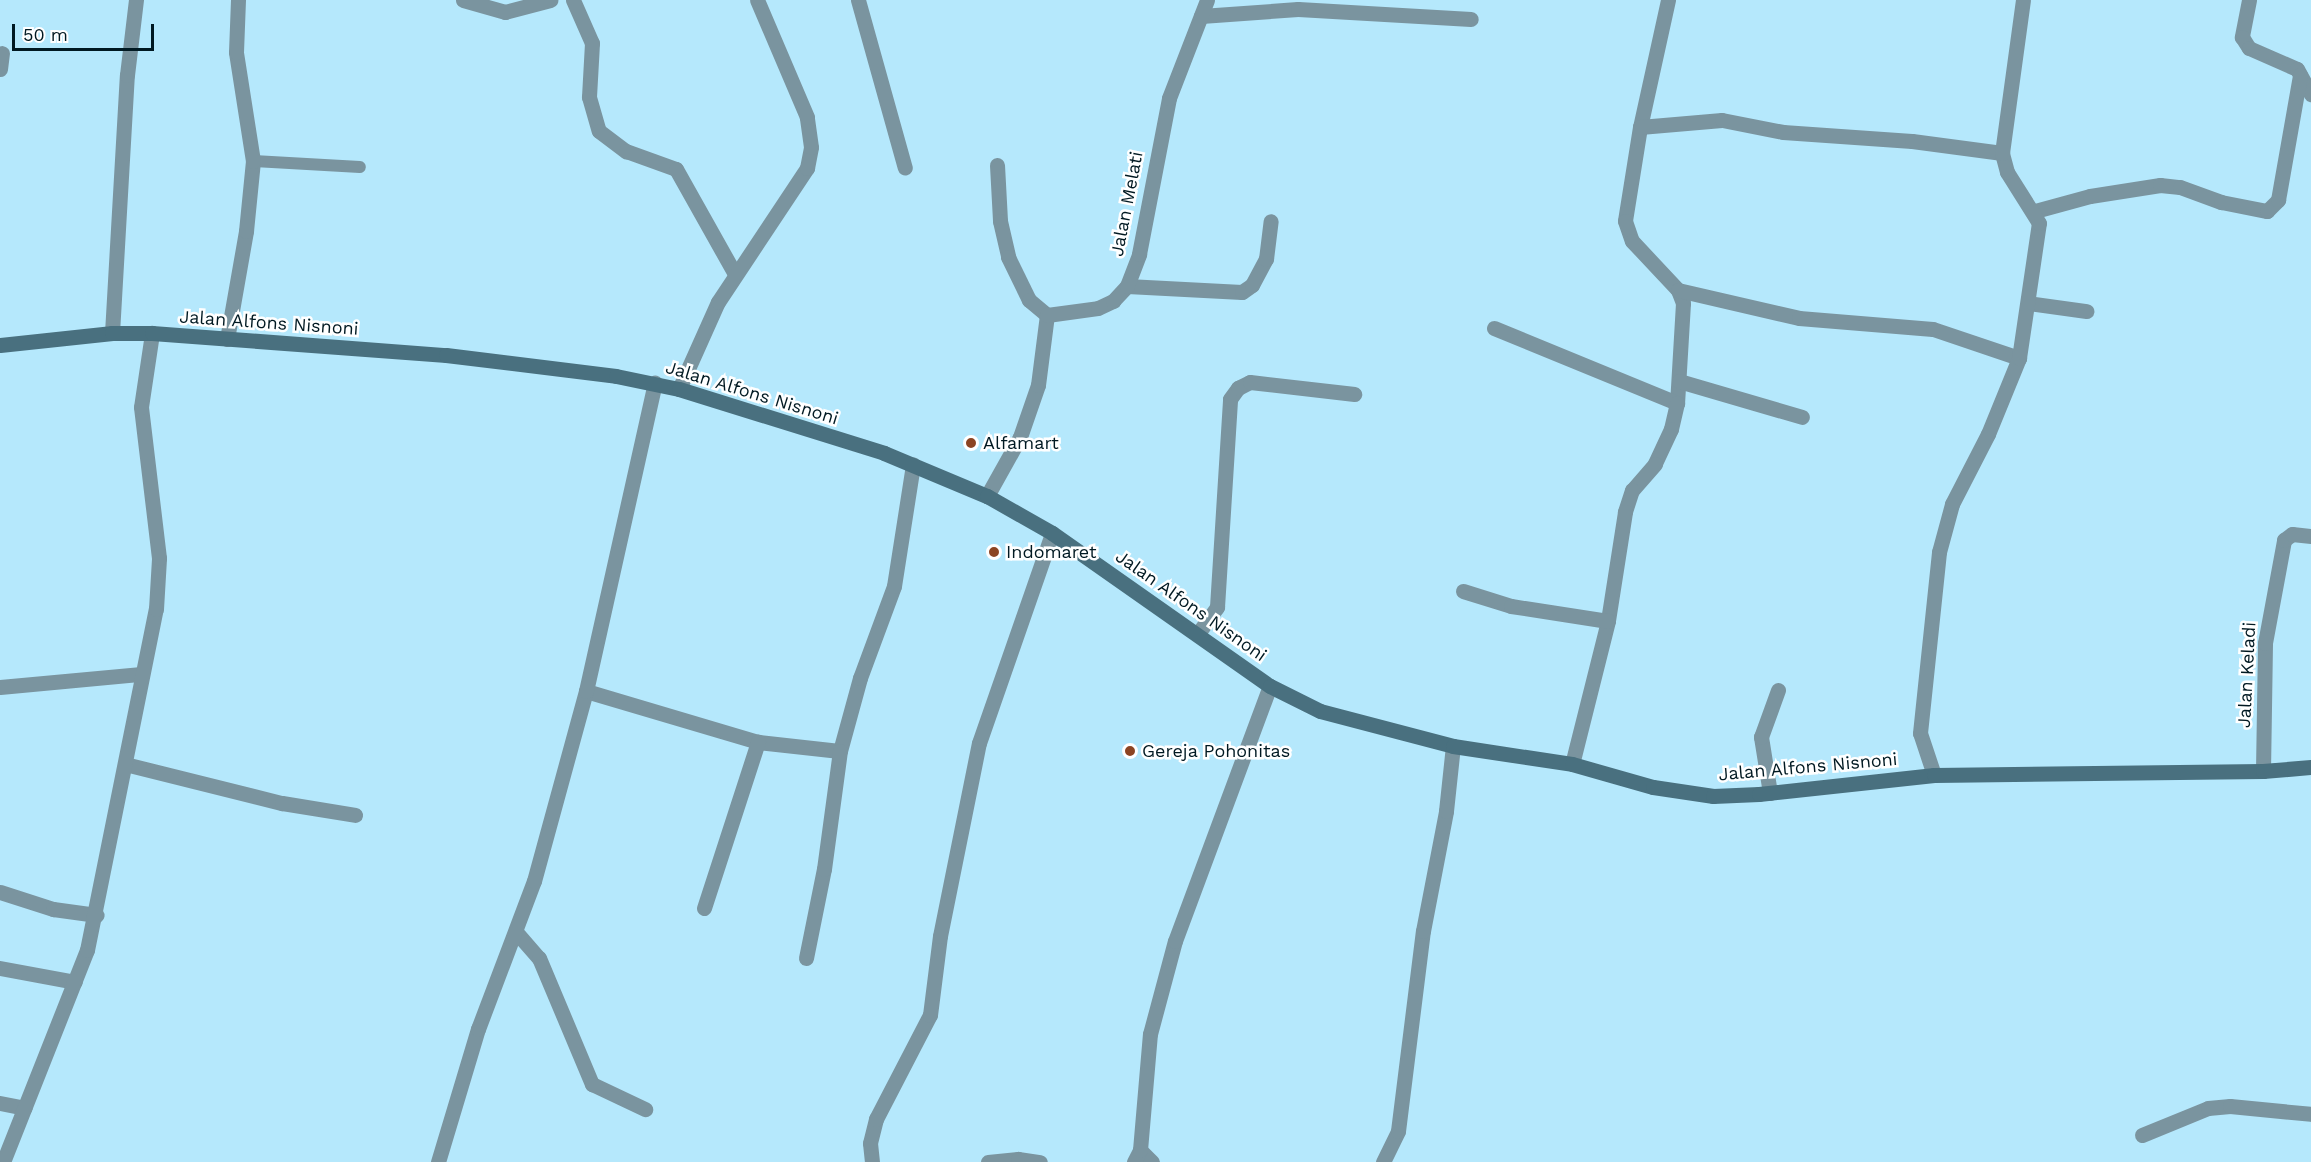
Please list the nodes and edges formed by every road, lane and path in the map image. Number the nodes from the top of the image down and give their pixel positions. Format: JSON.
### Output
{"nodes":[{"id":1,"x":136,"y":0,"type":"edge"},
{"id":2,"x":238,"y":0,"type":"edge"},
{"id":3,"x":464,"y":0,"type":"edge"},
{"id":4,"x":550,"y":0,"type":"edge"},
{"id":5,"x":573,"y":0,"type":"edge"},
{"id":6,"x":757,"y":0,"type":"edge"},
{"id":7,"x":858,"y":0,"type":"edge"},
{"id":8,"x":1207,"y":0,"type":"edge"},
{"id":9,"x":1668,"y":0,"type":"edge"},
{"id":10,"x":2023,"y":0,"type":"edge"},
{"id":11,"x":2249,"y":0,"type":"edge"},
{"id":12,"x":1201,"y":16,"type":"junction"},
{"id":13,"x":1471,"y":19,"type":"dead end"},
{"id":14,"x":2,"y":53,"type":"dead end"},
{"id":15,"x":0,"y":69,"type":"edge"},
{"id":16,"x":2300,"y":75,"type":"junction"},
{"id":17,"x":2311,"y":94,"type":"edge"},
{"id":18,"x":1640,"y":127,"type":"junction"},
{"id":19,"x":2002,"y":153,"type":"junction"},
{"id":20,"x":253,"y":161,"type":"junction"},
{"id":21,"x":997,"y":165,"type":"dead end"},
{"id":22,"x":360,"y":167,"type":"dead end"},
{"id":23,"x":905,"y":168,"type":"dead end"},
{"id":24,"x":2035,"y":211,"type":"junction"},
{"id":25,"x":1271,"y":221,"type":"dead end"},
{"id":26,"x":735,"y":274,"type":"junction"},
{"id":27,"x":1127,"y":286,"type":"junction"},
{"id":28,"x":1678,"y":290,"type":"junction"},
{"id":29,"x":2028,"y":303,"type":"junction"},
{"id":30,"x":2086,"y":311,"type":"dead end"},
{"id":31,"x":1047,"y":315,"type":"junction"},
{"id":32,"x":1494,"y":328,"type":"dead end"},
{"id":33,"x":112,"y":333,"type":"junction"},
{"id":34,"x":152,"y":333,"type":"junction"},
{"id":35,"x":227,"y":339,"type":"junction"},
{"id":36,"x":0,"y":345,"type":"edge"},
{"id":37,"x":2019,"y":358,"type":"junction"},
{"id":38,"x":1679,"y":381,"type":"junction"},
{"id":39,"x":655,"y":383,"type":"junction"},
{"id":40,"x":679,"y":389,"type":"junction"},
{"id":41,"x":1354,"y":394,"type":"dead end"},
{"id":42,"x":1677,"y":403,"type":"junction"},
{"id":43,"x":1802,"y":417,"type":"dead end"},
{"id":44,"x":913,"y":464,"type":"junction"},
{"id":45,"x":987,"y":496,"type":"junction"},
{"id":46,"x":1052,"y":533,"type":"junction"},
{"id":47,"x":2311,"y":536,"type":"edge"},
{"id":48,"x":1463,"y":591,"type":"dead end"},
{"id":49,"x":1608,"y":621,"type":"junction"},
{"id":50,"x":1199,"y":632,"type":"junction"},
{"id":51,"x":141,"y":674,"type":"junction"},
{"id":52,"x":1270,"y":686,"type":"junction"},
{"id":53,"x":0,"y":687,"type":"edge"},
{"id":54,"x":1778,"y":690,"type":"dead end"},
{"id":55,"x":586,"y":691,"type":"junction"},
{"id":56,"x":758,"y":742,"type":"junction"},
{"id":57,"x":1453,"y":746,"type":"junction"},
{"id":58,"x":840,"y":751,"type":"junction"},
{"id":59,"x":125,"y":764,"type":"junction"},
{"id":60,"x":1572,"y":764,"type":"junction"},
{"id":61,"x":2311,"y":767,"type":"edge"},
{"id":62,"x":2263,"y":771,"type":"junction"},
{"id":63,"x":1934,"y":776,"type":"junction"},
{"id":64,"x":1770,"y":793,"type":"junction"},
{"id":65,"x":355,"y":815,"type":"dead end"},
{"id":66,"x":0,"y":892,"type":"edge"},
{"id":67,"x":704,"y":908,"type":"dead end"},
{"id":68,"x":97,"y":915,"type":"junction"},
{"id":69,"x":516,"y":932,"type":"junction"},
{"id":70,"x":806,"y":958,"type":"dead end"},
{"id":71,"x":0,"y":968,"type":"edge"},
{"id":72,"x":75,"y":982,"type":"junction"},
{"id":73,"x":0,"y":1103,"type":"edge"},
{"id":74,"x":25,"y":1108,"type":"junction"},
{"id":75,"x":645,"y":1109,"type":"dead end"},
{"id":76,"x":2311,"y":1114,"type":"edge"},
{"id":77,"x":2142,"y":1135,"type":"dead end"},
{"id":78,"x":1137,"y":1156,"type":"edge"},
{"id":79,"x":1018,"y":1160,"type":"edge"},
{"id":80,"x":3,"y":1162,"type":"edge"},
{"id":81,"x":438,"y":1162,"type":"edge"},
{"id":82,"x":872,"y":1162,"type":"edge"},
{"id":83,"x":988,"y":1162,"type":"edge"},
{"id":84,"x":1040,"y":1162,"type":"edge"},
{"id":85,"x":1152,"y":1162,"type":"edge"},
{"id":86,"x":1383,"y":1162,"type":"edge"}],
"edges":[{"from":1,"to":33,"type":"street"},
{"from":2,"to":20,"type":"street"},
{"from":3,"to":4,"type":"street"},
{"from":5,"to":26,"type":"street"},
{"from":6,"to":26,"type":"street"},
{"from":7,"to":23,"type":"street"},
{"from":8,"to":12,"type":"street","name":"Jalan Melati"},
{"from":9,"to":18,"type":"street"},
{"from":10,"to":19,"type":"street"},
{"from":11,"to":16,"type":"street"},
{"from":12,"to":13,"type":"street"},
{"from":12,"to":27,"type":"street","name":"Jalan Melati"},
{"from":14,"to":15,"type":"street"},
{"from":16,"to":17,"type":"street"},
{"from":16,"to":24,"type":"street"},
{"from":18,"to":19,"type":"street"},
{"from":18,"to":28,"type":"street"},
{"from":19,"to":24,"type":"street"},
{"from":20,"to":22,"type":"lane"},
{"from":20,"to":35,"type":"street"},
{"from":21,"to":31,"type":"street"},
{"from":24,"to":29,"type":"street"},
{"from":25,"to":27,"type":"street"},
{"from":26,"to":40,"type":"street"},
{"from":27,"to":31,"type":"street","name":"Jalan Melati"},
{"from":28,"to":37,"type":"street"},
{"from":28,"to":38,"type":"street"},
{"from":29,"to":30,"type":"street"},
{"from":29,"to":37,"type":"street"},
{"from":31,"to":45,"type":"street"},
{"from":32,"to":42,"type":"street"},
{"from":33,"to":34,"type":"main road","name":"Jalan Alfons Nisnoni"},
{"from":33,"to":36,"type":"main road","name":"Jalan Alfons Nisnoni"},
{"from":34,"to":35,"type":"main road","name":"Jalan Alfons Nisnoni"},
{"from":34,"to":51,"type":"street"},
{"from":35,"to":39,"type":"main road","name":"Jalan Alfons Nisnoni"},
{"from":37,"to":63,"type":"street"},
{"from":38,"to":42,"type":"street"},
{"from":38,"to":43,"type":"street"},
{"from":39,"to":40,"type":"main road","name":"Jalan Alfons Nisnoni"},
{"from":39,"to":55,"type":"street"},
{"from":40,"to":44,"type":"main road","name":"Jalan Alfons Nisnoni"},
{"from":41,"to":50,"type":"street"},
{"from":42,"to":49,"type":"street"},
{"from":44,"to":45,"type":"main road","name":"Jalan Alfons Nisnoni"},
{"from":44,"to":58,"type":"street"},
{"from":45,"to":46,"type":"main road","name":"Jalan Alfons Nisnoni"},
{"from":46,"to":50,"type":"main road","name":"Jalan Alfons Nisnoni"},
{"from":46,"to":82,"type":"street"},
{"from":47,"to":62,"type":"street","name":"Jalan Keladi"},
{"from":48,"to":49,"type":"street"},
{"from":49,"to":60,"type":"street"},
{"from":50,"to":52,"type":"main road","name":"Jalan Alfons Nisnoni"},
{"from":51,"to":53,"type":"street"},
{"from":51,"to":59,"type":"street"},
{"from":52,"to":57,"type":"main road","name":"Jalan Alfons Nisnoni"},
{"from":52,"to":78,"type":"street"},
{"from":54,"to":64,"type":"street"},
{"from":55,"to":56,"type":"street"},
{"from":55,"to":69,"type":"street"},
{"from":56,"to":58,"type":"street"},
{"from":56,"to":67,"type":"street"},
{"from":57,"to":60,"type":"main road","name":"Jalan Alfons Nisnoni"},
{"from":57,"to":86,"type":"street"},
{"from":58,"to":70,"type":"street"},
{"from":59,"to":65,"type":"street"},
{"from":59,"to":68,"type":"street"},
{"from":60,"to":64,"type":"main road","name":"Jalan Alfons Nisnoni"},
{"from":61,"to":62,"type":"main road","name":"Jalan Alfons Nisnoni"},
{"from":62,"to":63,"type":"main road","name":"Jalan Alfons Nisnoni"},
{"from":63,"to":64,"type":"main road","name":"Jalan Alfons Nisnoni"},
{"from":66,"to":68,"type":"street"},
{"from":68,"to":72,"type":"street"},
{"from":69,"to":75,"type":"street"},
{"from":69,"to":81,"type":"street"},
{"from":71,"to":72,"type":"street"},
{"from":72,"to":74,"type":"street"},
{"from":73,"to":74,"type":"street"},
{"from":74,"to":80,"type":"street"},
{"from":76,"to":77,"type":"street"},
{"from":78,"to":85,"type":"street"},
{"from":79,"to":83,"type":"street"},
{"from":79,"to":84,"type":"street"}]}
